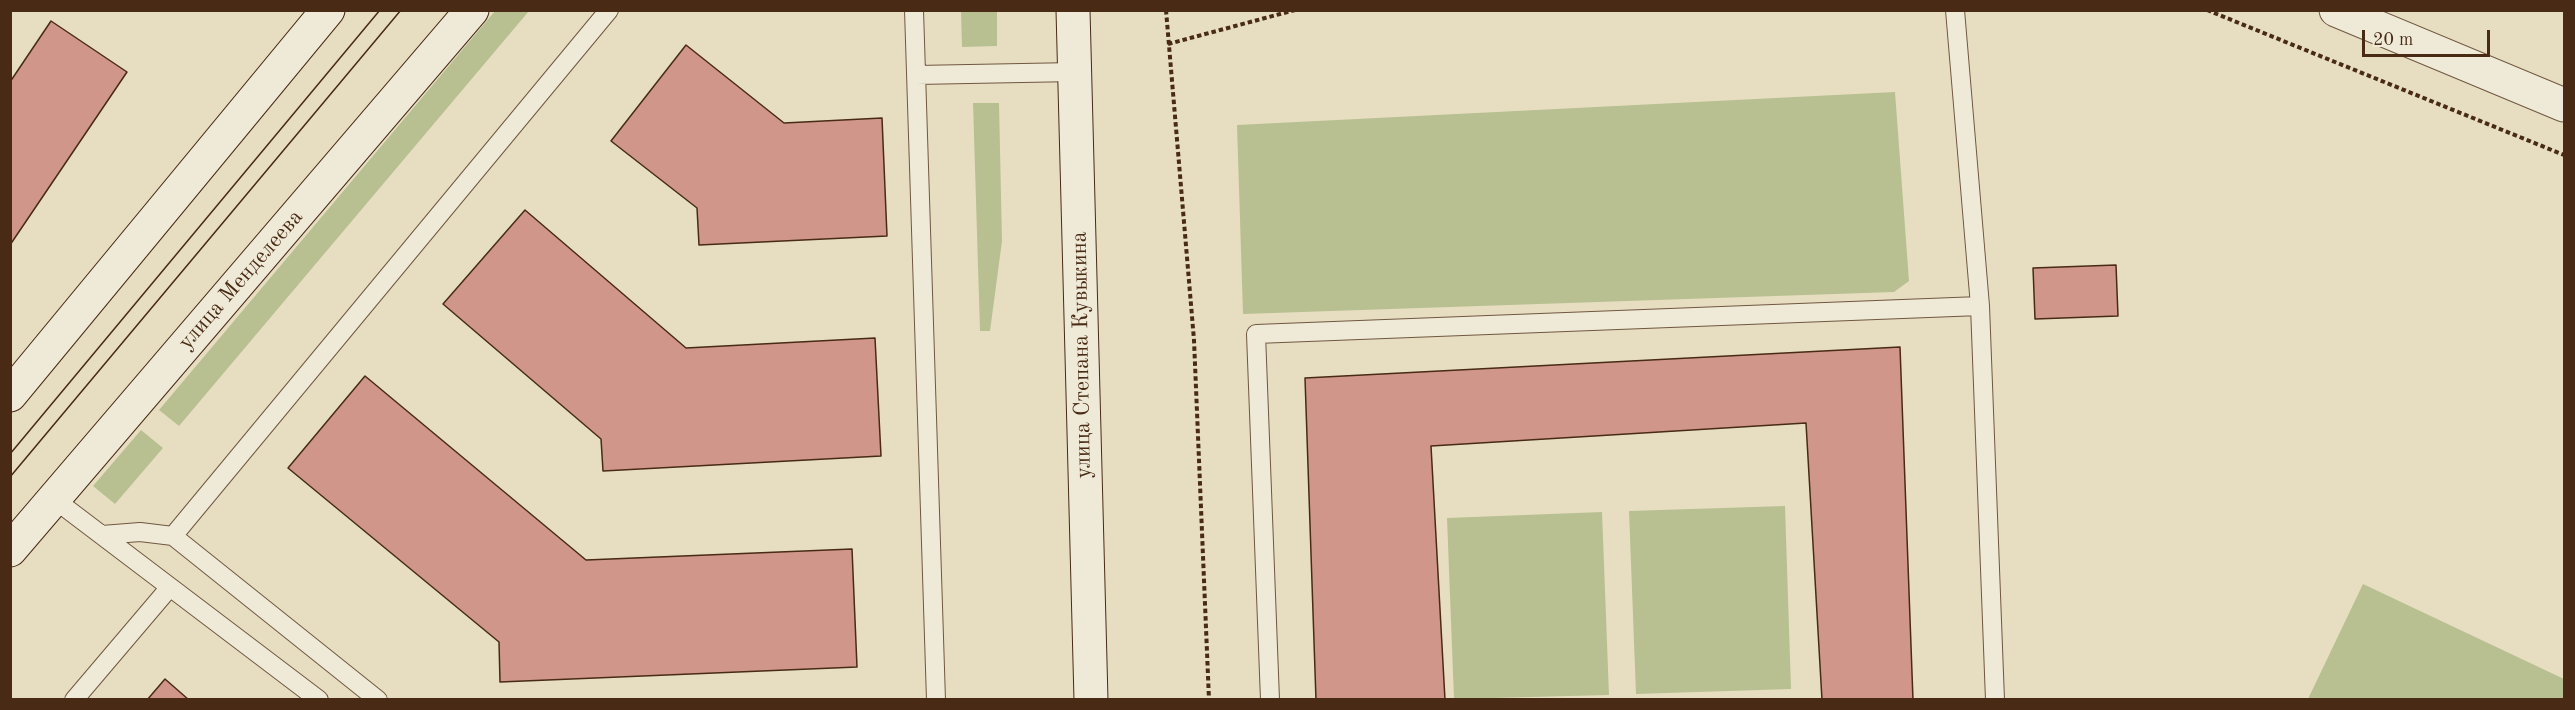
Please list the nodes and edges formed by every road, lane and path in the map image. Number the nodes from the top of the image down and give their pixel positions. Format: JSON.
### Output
{"nodes":[{"id":1,"x":328,"y":10,"type":"edge"},
{"id":2,"x":472,"y":10,"type":"edge"},
{"id":3,"x":609,"y":10,"type":"edge"},
{"id":4,"x":914,"y":10,"type":"edge"},
{"id":5,"x":1073,"y":10,"type":"edge"},
{"id":6,"x":1166,"y":10,"type":"edge"},
{"id":7,"x":1295,"y":10,"type":"edge"},
{"id":8,"x":1955,"y":10,"type":"edge"},
{"id":9,"x":2207,"y":10,"type":"edge"},
{"id":10,"x":2336,"y":10,"type":"edge"},
{"id":11,"x":1167,"y":44,"type":"junction"},
{"id":12,"x":1075,"y":72,"type":"junction"},
{"id":13,"x":916,"y":75,"type":"junction"},
{"id":14,"x":2565,"y":105,"type":"edge"},
{"id":15,"x":2565,"y":155,"type":"edge"},
{"id":16,"x":1980,"y":306,"type":"junction"},
{"id":17,"x":10,"y":395,"type":"edge"},
{"id":18,"x":54,"y":499,"type":"junction"},
{"id":19,"x":102,"y":536,"type":"junction"},
{"id":20,"x":173,"y":536,"type":"junction"},
{"id":21,"x":10,"y":550,"type":"edge"},
{"id":22,"x":170,"y":587,"type":"junction"},
{"id":23,"x":74,"y":699,"type":"edge"},
{"id":24,"x":319,"y":699,"type":"edge"},
{"id":25,"x":378,"y":699,"type":"edge"},
{"id":26,"x":936,"y":699,"type":"edge"},
{"id":27,"x":1091,"y":699,"type":"edge"},
{"id":28,"x":1209,"y":699,"type":"edge"},
{"id":29,"x":1270,"y":699,"type":"edge"},
{"id":30,"x":1995,"y":699,"type":"edge"}],
"edges":[{"from":1,"to":17,"type":"main road"},
{"from":2,"to":18,"type":"main road","name":"улица Менделеева"},
{"from":3,"to":20,"type":"lane"},
{"from":4,"to":13,"type":"lane"},
{"from":5,"to":12,"type":"main road","name":"улица Степана Кувыкина"},
{"from":6,"to":11,"type":"path"},
{"from":7,"to":11,"type":"path"},
{"from":8,"to":16,"type":"lane"},
{"from":9,"to":15,"type":"path"},
{"from":10,"to":14,"type":"main road"},
{"from":11,"to":28,"type":"path"},
{"from":12,"to":13,"type":"lane"},
{"from":12,"to":27,"type":"main road","name":"улица Степана Кувыкина"},
{"from":13,"to":26,"type":"lane"},
{"from":16,"to":29,"type":"lane"},
{"from":16,"to":30,"type":"lane"},
{"from":18,"to":19,"type":"lane"},
{"from":18,"to":21,"type":"main road","name":"улица Менделеева"},
{"from":19,"to":20,"type":"lane"},
{"from":19,"to":22,"type":"lane"},
{"from":20,"to":25,"type":"lane"},
{"from":22,"to":23,"type":"lane"},
{"from":22,"to":24,"type":"lane"}]}
